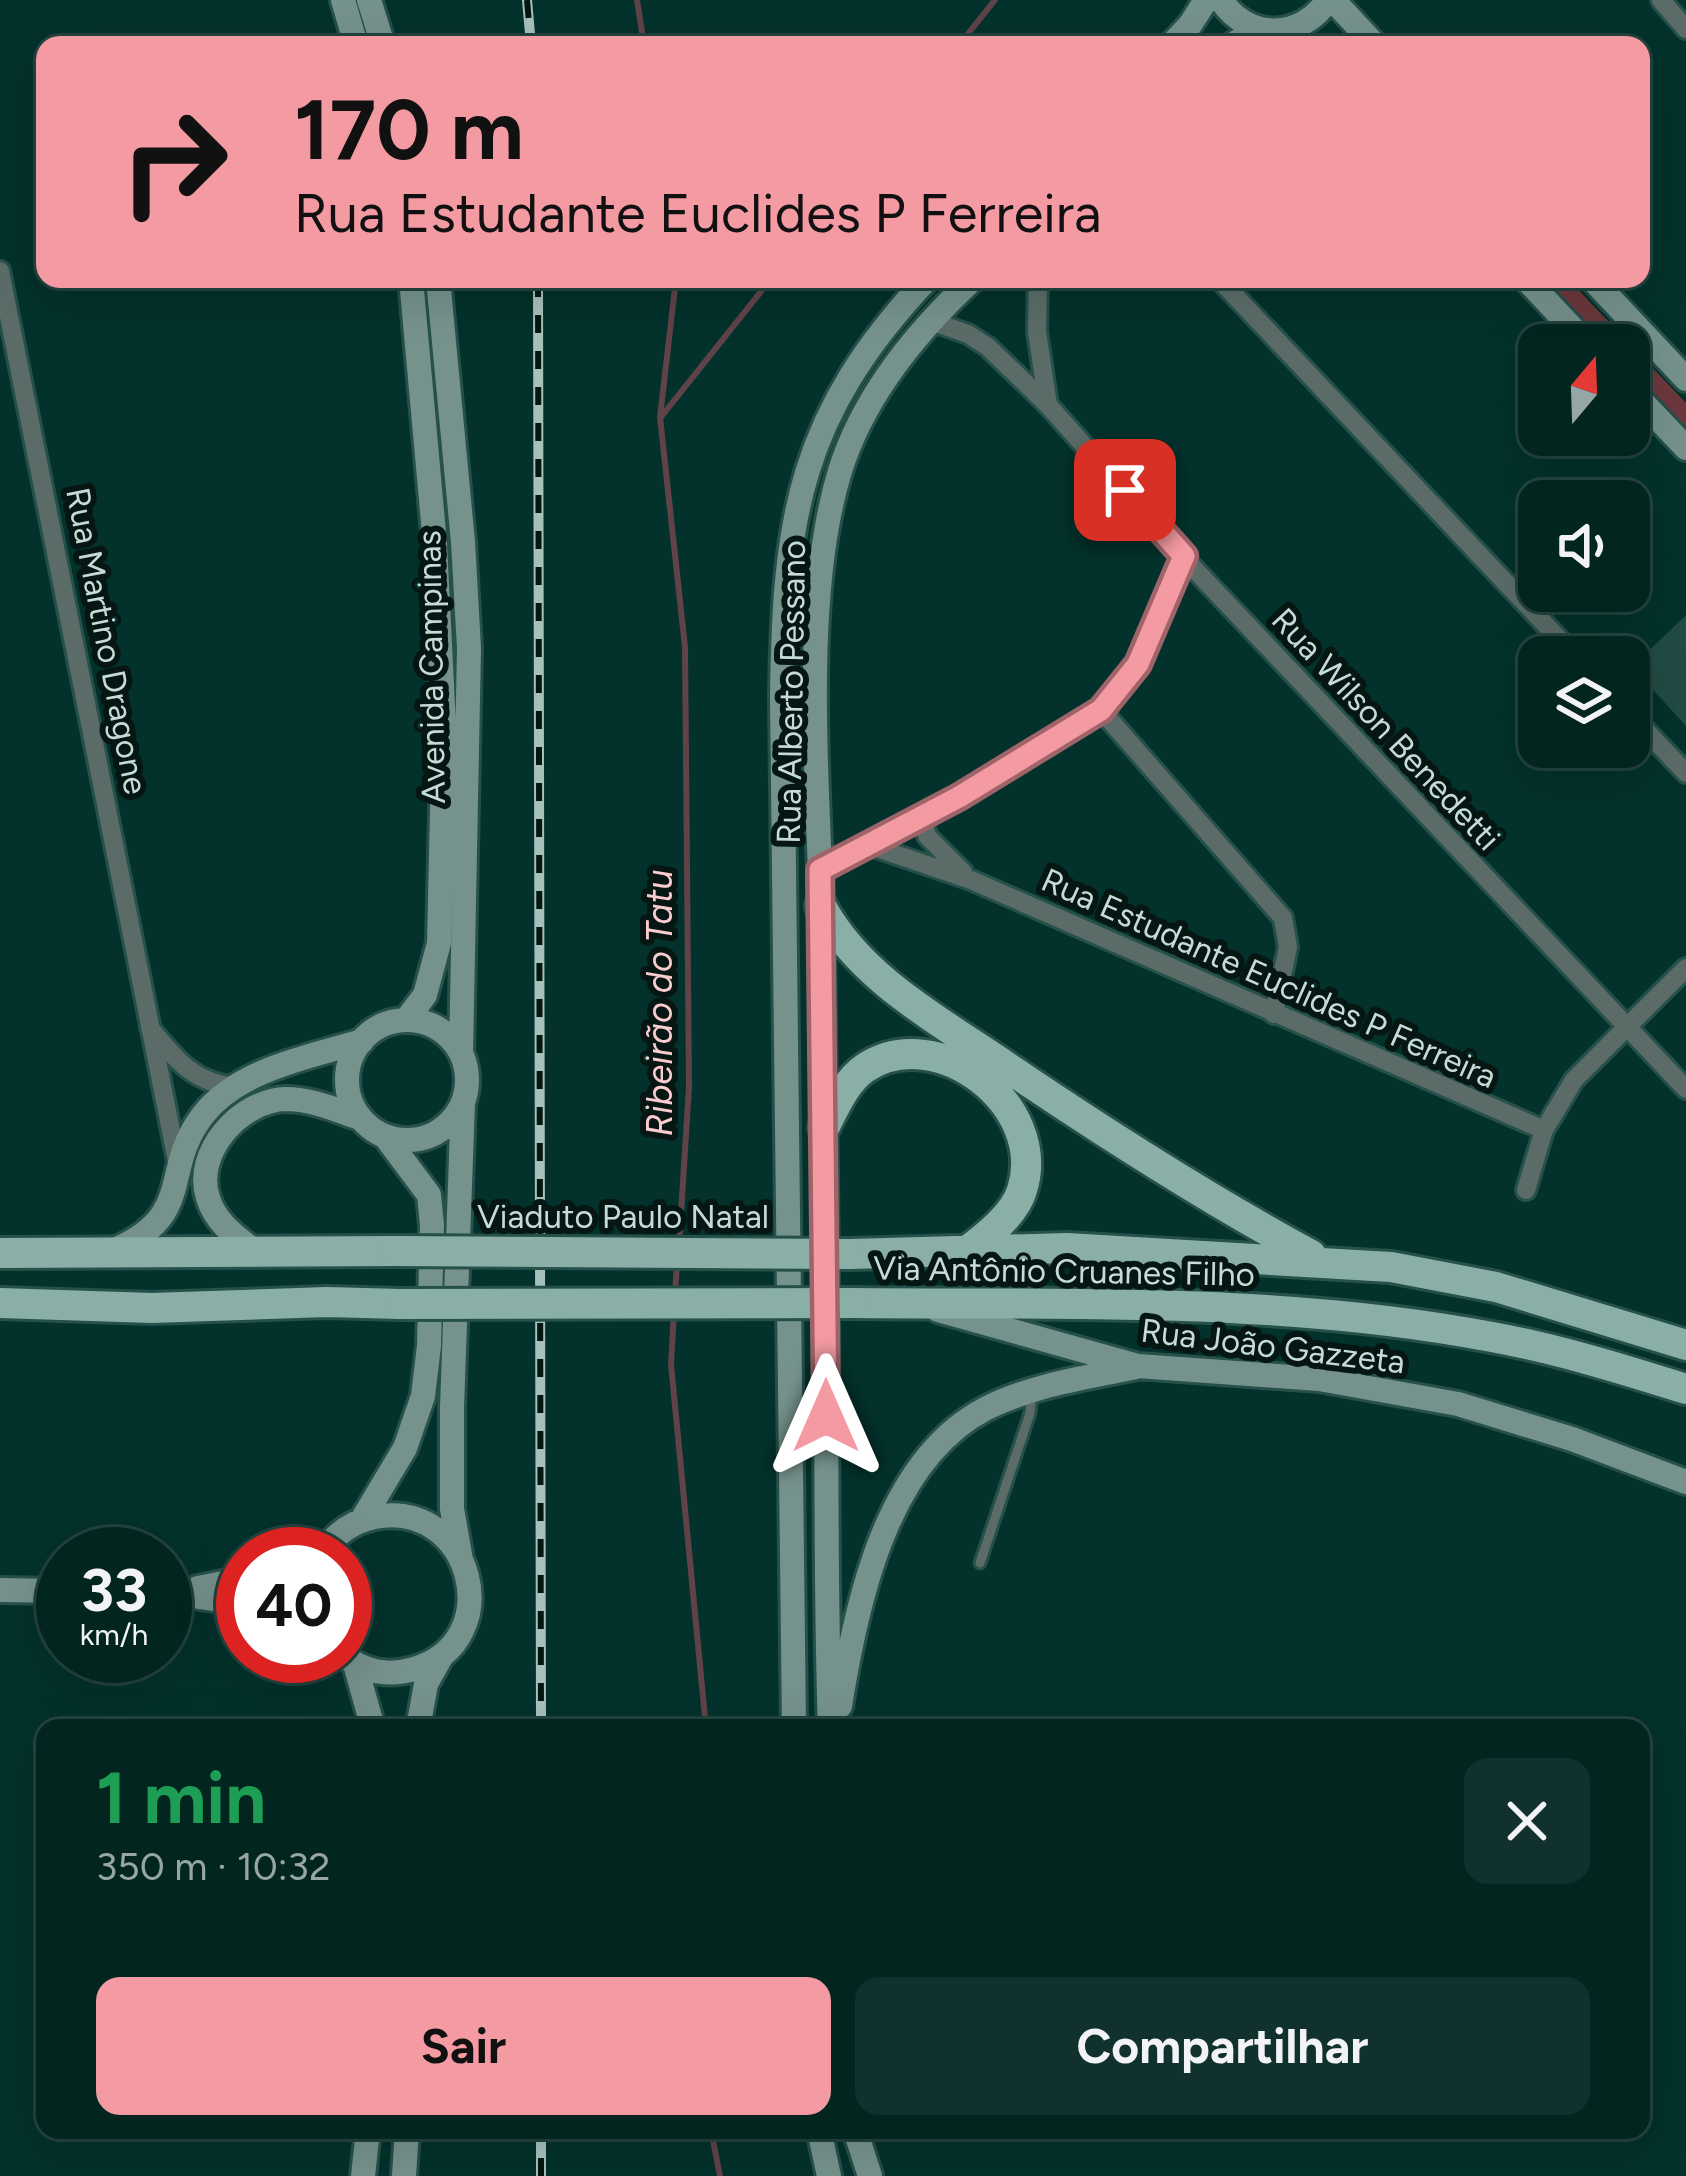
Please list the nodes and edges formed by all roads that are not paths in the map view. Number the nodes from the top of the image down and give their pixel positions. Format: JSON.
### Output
{"nodes":[{"id":1,"x":343,"y":0,"type":"edge"},
{"id":2,"x":369,"y":0,"type":"edge"},
{"id":3,"x":1206,"y":0,"type":"edge"},
{"id":4,"x":1221,"y":0,"type":"edge"},
{"id":5,"x":1330,"y":0,"type":"edge"},
{"id":6,"x":1661,"y":0,"type":"edge"},
{"id":7,"x":1686,"y":29,"type":"edge"},
{"id":8,"x":1268,"y":30,"type":"junction"},
{"id":9,"x":353,"y":36,"type":"edge"},
{"id":10,"x":380,"y":36,"type":"edge"},
{"id":11,"x":1180,"y":36,"type":"edge"},
{"id":12,"x":1254,"y":36,"type":"edge"},
{"id":13,"x":1282,"y":36,"type":"edge"},
{"id":14,"x":1367,"y":36,"type":"edge"},
{"id":15,"x":0,"y":271,"type":"edge"},
{"id":16,"x":412,"y":288,"type":"edge"},
{"id":17,"x":439,"y":288,"type":"edge"},
{"id":18,"x":919,"y":288,"type":"edge"},
{"id":19,"x":964,"y":288,"type":"edge"},
{"id":20,"x":1038,"y":288,"type":"edge"},
{"id":21,"x":1228,"y":288,"type":"edge"},
{"id":22,"x":1534,"y":288,"type":"edge"},
{"id":23,"x":1600,"y":288,"type":"edge"},
{"id":24,"x":932,"y":321,"type":"junction"},
{"id":25,"x":1568,"y":324,"type":"edge"},
{"id":26,"x":1686,"y":379,"type":"edge"},
{"id":27,"x":1048,"y":405,"type":"junction"},
{"id":28,"x":1650,"y":410,"type":"edge"},
{"id":29,"x":1686,"y":448,"type":"edge"},
{"id":30,"x":1184,"y":556,"type":"junction"},
{"id":31,"x":1556,"y":636,"type":"edge"},
{"id":32,"x":1101,"y":710,"type":"junction"},
{"id":33,"x":470,"y":723,"type":"junction"},
{"id":34,"x":443,"y":725,"type":"junction"},
{"id":35,"x":1650,"y":735,"type":"edge"},
{"id":36,"x":1686,"y":773,"type":"edge"},
{"id":37,"x":922,"y":817,"type":"junction"},
{"id":38,"x":871,"y":846,"type":"junction"},
{"id":39,"x":820,"y":870,"type":"junction"},
{"id":40,"x":971,"y":880,"type":"junction"},
{"id":41,"x":821,"y":906,"type":"junction"},
{"id":42,"x":1686,"y":968,"type":"edge"},
{"id":43,"x":1274,"y":1014,"type":"junction"},
{"id":44,"x":406,"y":1020,"type":"junction"},
{"id":45,"x":147,"y":1024,"type":"junction"},
{"id":46,"x":1625,"y":1026,"type":"junction"},
{"id":47,"x":362,"y":1041,"type":"junction"},
{"id":48,"x":461,"y":1054,"type":"junction"},
{"id":49,"x":236,"y":1087,"type":"junction"},
{"id":50,"x":1686,"y":1089,"type":"edge"},
{"id":51,"x":464,"y":1102,"type":"junction"},
{"id":52,"x":360,"y":1118,"type":"junction"},
{"id":53,"x":824,"y":1128,"type":"junction"},
{"id":54,"x":1544,"y":1130,"type":"junction"},
{"id":55,"x":385,"y":1136,"type":"junction"},
{"id":56,"x":178,"y":1170,"type":"junction"},
{"id":57,"x":1526,"y":1190,"type":"dead end"},
{"id":58,"x":968,"y":1251,"type":"junction"},
{"id":59,"x":0,"y":1252,"type":"edge"},
{"id":60,"x":110,"y":1253,"type":"junction"},
{"id":61,"x":257,"y":1253,"type":"junction"},
{"id":62,"x":850,"y":1254,"type":"joint"},
{"id":63,"x":1322,"y":1261,"type":"junction"},
{"id":64,"x":0,"y":1303,"type":"edge"},
{"id":65,"x":918,"y":1304,"type":"junction"},
{"id":66,"x":1686,"y":1345,"type":"edge"},
{"id":67,"x":1138,"y":1366,"type":"junction"},
{"id":68,"x":1686,"y":1390,"type":"edge"},
{"id":69,"x":1032,"y":1391,"type":"junction"},
{"id":70,"x":1686,"y":1482,"type":"edge"},
{"id":71,"x":362,"y":1520,"type":"junction"},
{"id":72,"x":353,"y":1527,"type":"edge"},
{"id":73,"x":460,"y":1554,"type":"junction"},
{"id":74,"x":980,"y":1563,"type":"dead end"},
{"id":75,"x":0,"y":1590,"type":"edge"},
{"id":76,"x":36,"y":1591,"type":"edge"},
{"id":77,"x":442,"y":1655,"type":"junction"},
{"id":78,"x":372,"y":1670,"type":"edge"},
{"id":79,"x":358,"y":1683,"type":"edge"},
{"id":80,"x":371,"y":1719,"type":"edge"},
{"id":81,"x":420,"y":1719,"type":"edge"},
{"id":82,"x":794,"y":1719,"type":"edge"},
{"id":83,"x":832,"y":1719,"type":"edge"},
{"id":84,"x":835,"y":1719,"type":"edge"},
{"id":85,"x":367,"y":2139,"type":"edge"},
{"id":86,"x":406,"y":2139,"type":"edge"},
{"id":87,"x":821,"y":2139,"type":"edge"},
{"id":88,"x":858,"y":2139,"type":"edge"},
{"id":89,"x":363,"y":2176,"type":"edge"},
{"id":90,"x":404,"y":2176,"type":"edge"},
{"id":91,"x":830,"y":2176,"type":"edge"},
{"id":92,"x":870,"y":2176,"type":"edge"}],
"edges":[{"from":1,"to":9,"type":"main road"},
{"from":2,"to":10,"type":"main road"},
{"from":3,"to":11,"type":"main road"},
{"from":4,"to":8,"type":"main road"},
{"from":5,"to":8,"type":"main road"},
{"from":5,"to":14,"type":"main road"},
{"from":6,"to":7,"type":"street"},
{"from":8,"to":12,"type":"main road"},
{"from":8,"to":13,"type":"main road"},
{"from":15,"to":45,"type":"street","name":"Rua Martino Dragone"},
{"from":16,"to":34,"type":"main road","name":"Avenida Campinas"},
{"from":17,"to":33,"type":"main road","name":"Avenida Campinas"},
{"from":18,"to":82,"type":"main road","name":"Rua Alberto Pessano"},
{"from":19,"to":24,"type":"main road","name":"Rua Alberto Pessano"},
{"from":20,"to":27,"type":"street"},
{"from":21,"to":31,"type":"street"},
{"from":22,"to":25,"type":"main road"},
{"from":23,"to":26,"type":"main road"},
{"from":24,"to":27,"type":"street","name":"Rua Wilson Benedetti"},
{"from":24,"to":39,"type":"main road","name":"Rua Alberto Pessano"},
{"from":27,"to":30,"type":"street","name":"Rua Wilson Benedetti"},
{"from":28,"to":29,"type":"main road"},
{"from":30,"to":32,"type":"street"},
{"from":30,"to":46,"type":"street","name":"Rua Wilson Benedetti"},
{"from":32,"to":37,"type":"street"},
{"from":32,"to":43,"type":"street"},
{"from":33,"to":34,"type":"main road"},
{"from":33,"to":48,"type":"main road","name":"Avenida Campinas"},
{"from":34,"to":44,"type":"main road","name":"Avenida Campinas"},
{"from":35,"to":36,"type":"street"},
{"from":37,"to":38,"type":"street"},
{"from":37,"to":40,"type":"street","name":"Rua Estudante Euclides P Ferreira"},
{"from":38,"to":39,"type":"street"},
{"from":38,"to":40,"type":"street","name":"Rua Estudante Euclides P Ferreira"},
{"from":39,"to":41,"type":"main road","name":"Rua Alberto Pessano"},
{"from":40,"to":43,"type":"street","name":"Rua Estudante Euclides P Ferreira"},
{"from":41,"to":53,"type":"main road","name":"Rua Alberto Pessano"},
{"from":41,"to":63,"type":"main road"},
{"from":42,"to":46,"type":"street"},
{"from":43,"to":54,"type":"street","name":"Rua Estudante Euclides P Ferreira"},
{"from":44,"to":47,"type":"main road"},
{"from":44,"to":48,"type":"main road"},
{"from":45,"to":49,"type":"street","name":"Rua Martino Dragone"},
{"from":45,"to":56,"type":"street","name":"Rua Martino Dragone"},
{"from":46,"to":50,"type":"street","name":"Rua Wilson Benedetti"},
{"from":46,"to":54,"type":"street"},
{"from":47,"to":49,"type":"main road"},
{"from":47,"to":52,"type":"main road"},
{"from":48,"to":51,"type":"main road"},
{"from":49,"to":56,"type":"main road"},
{"from":51,"to":55,"type":"main road"},
{"from":51,"to":73,"type":"main road"},
{"from":52,"to":55,"type":"main road"},
{"from":52,"to":61,"type":"main road"},
{"from":53,"to":58,"type":"main road"},
{"from":53,"to":83,"type":"main road","name":"Rua Alberto Pessano"},
{"from":54,"to":57,"type":"street"},
{"from":55,"to":71,"type":"main road"},
{"from":56,"to":60,"type":"main road"},
{"from":58,"to":62,"type":"main road","name":"Via Antônio Cruanes Filho"},
{"from":58,"to":63,"type":"main road","name":"Via Antônio Cruanes Filho"},
{"from":59,"to":60,"type":"main road"},
{"from":60,"to":61,"type":"main road"},
{"from":61,"to":62,"type":"main road","name":"Viaduto Paulo Natal","bridge":true},
{"from":63,"to":66,"type":"main road","name":"Via Antônio Cruanes Filho"},
{"from":64,"to":65,"type":"main road","name":"Via Antônio Cruanes Filho","bridge":true},
{"from":65,"to":67,"type":"main road","name":"Rua João Gazzeta"},
{"from":65,"to":68,"type":"main road","name":"Via Antônio Cruanes Filho"},
{"from":67,"to":69,"type":"main road"},
{"from":67,"to":70,"type":"main road","name":"Rua João Gazzeta"},
{"from":69,"to":74,"type":"lane"},
{"from":69,"to":84,"type":"main road"},
{"from":71,"to":72,"type":"main road"},
{"from":71,"to":73,"type":"main road"},
{"from":73,"to":77,"type":"main road"},
{"from":75,"to":76,"type":"main road"},
{"from":77,"to":78,"type":"main road"},
{"from":77,"to":81,"type":"main road"},
{"from":79,"to":80,"type":"main road"},
{"from":85,"to":89,"type":"main road"},
{"from":86,"to":90,"type":"main road"},
{"from":87,"to":91,"type":"main road"},
{"from":88,"to":92,"type":"main road"}]}
